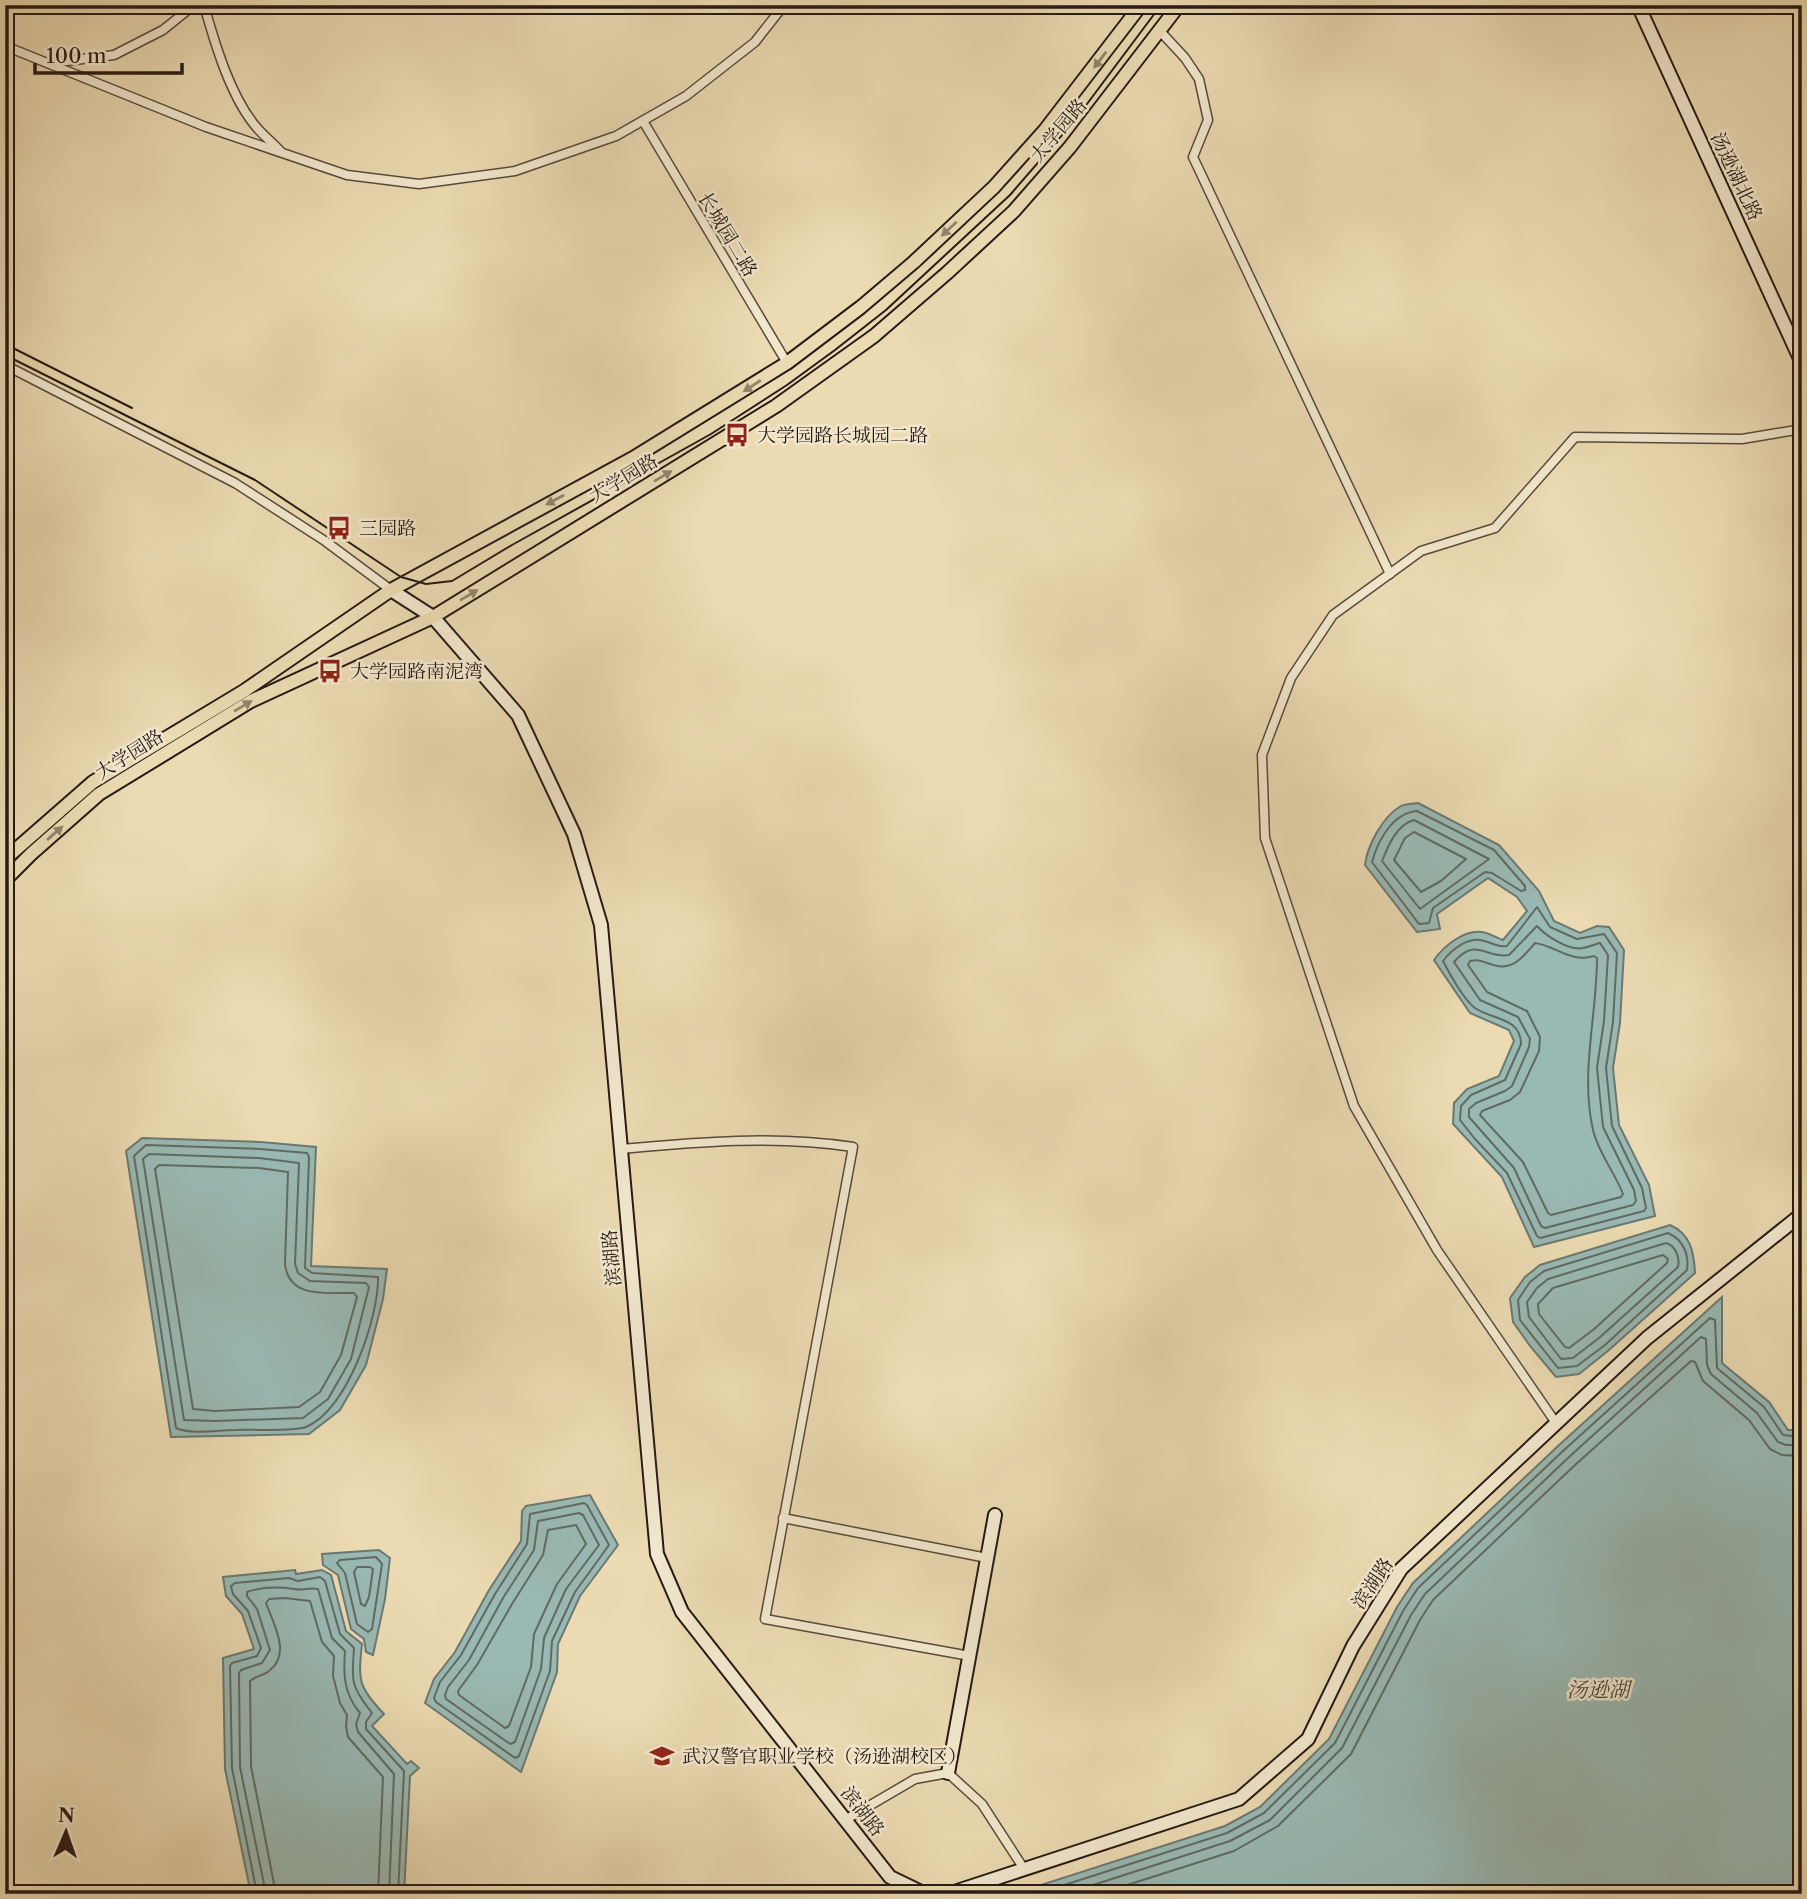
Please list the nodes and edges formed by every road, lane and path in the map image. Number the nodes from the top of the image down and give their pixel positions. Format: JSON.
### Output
{"nodes":[{"id":1,"x":194,"y":5,"type":"edge"},
{"id":2,"x":204,"y":5,"type":"edge"},
{"id":3,"x":784,"y":5,"type":"edge"},
{"id":4,"x":1141,"y":5,"type":"edge"},
{"id":5,"x":1180,"y":5,"type":"edge"},
{"id":6,"x":1637,"y":5,"type":"edge"},
{"id":7,"x":1160,"y":32,"type":"junction"},
{"id":8,"x":5,"y":46,"type":"edge"},
{"id":9,"x":48,"y":63,"type":"junction"},
{"id":10,"x":643,"y":121,"type":"junction"},
{"id":11,"x":284,"y":154,"type":"junction"},
{"id":12,"x":787,"y":363,"type":"junction"},
{"id":13,"x":1802,"y":363,"type":"edge"},
{"id":14,"x":5,"y":365,"type":"edge"},
{"id":15,"x":1802,"y":429,"type":"edge"},
{"id":16,"x":1390,"y":574,"type":"junction"},
{"id":17,"x":391,"y":590,"type":"junction"},
{"id":18,"x":433,"y":617,"type":"junction"},
{"id":19,"x":5,"y":859,"type":"edge"},
{"id":20,"x":5,"y":880,"type":"edge"},
{"id":21,"x":621,"y":1149,"type":"junction"},
{"id":22,"x":1802,"y":1214,"type":"edge"},
{"id":23,"x":1556,"y":1423,"type":"junction"},
{"id":24,"x":995,"y":1515,"type":"dead end"},
{"id":25,"x":783,"y":1518,"type":"junction"},
{"id":26,"x":987,"y":1558,"type":"junction"},
{"id":27,"x":970,"y":1656,"type":"junction"},
{"id":28,"x":948,"y":1773,"type":"junction"},
{"id":29,"x":845,"y":1820,"type":"junction"},
{"id":30,"x":1024,"y":1869,"type":"junction"},
{"id":31,"x":925,"y":1894,"type":"edge"},
{"id":32,"x":948,"y":1894,"type":"edge"}],
"edges":[{"from":1,"to":9,"type":"street"},
{"from":2,"to":11,"type":"street"},
{"from":3,"to":10,"type":"street"},
{"from":4,"to":12,"type":"main road","name":"大学园路","one_way":true},
{"from":5,"to":7,"type":"main road","name":"大学园路"},
{"from":6,"to":13,"type":"street","name":"汤逊湖北路"},
{"from":7,"to":16,"type":"street"},
{"from":18,"to":7,"type":"main road","name":"大学园路","one_way":true},
{"from":8,"to":9,"type":"street"},
{"from":9,"to":11,"type":"street"},
{"from":10,"to":11,"type":"street"},
{"from":10,"to":12,"type":"street","name":"长城园二路"},
{"from":12,"to":17,"type":"main road","name":"大学园路","one_way":true},
{"from":14,"to":17,"type":"street"},
{"from":15,"to":16,"type":"street"},
{"from":16,"to":23,"type":"street"},
{"from":17,"to":18,"type":"street","name":"滨湖路"},
{"from":17,"to":19,"type":"main road","name":"大学园路"},
{"from":20,"to":18,"type":"main road","name":"大学园路","one_way":true},
{"from":18,"to":21,"type":"street","name":"滨湖路"},
{"from":21,"to":25,"type":"street"},
{"from":21,"to":29,"type":"street","name":"滨湖路"},
{"from":22,"to":23,"type":"street","name":"滨湖路"},
{"from":23,"to":30,"type":"street","name":"滨湖路"},
{"from":24,"to":26,"type":"street"},
{"from":25,"to":26,"type":"street"},
{"from":25,"to":27,"type":"street"},
{"from":26,"to":27,"type":"street"},
{"from":27,"to":28,"type":"street"},
{"from":28,"to":29,"type":"street"},
{"from":28,"to":30,"type":"street"},
{"from":29,"to":31,"type":"street","name":"滨湖路"},
{"from":30,"to":32,"type":"street","name":"滨湖路"}]}
